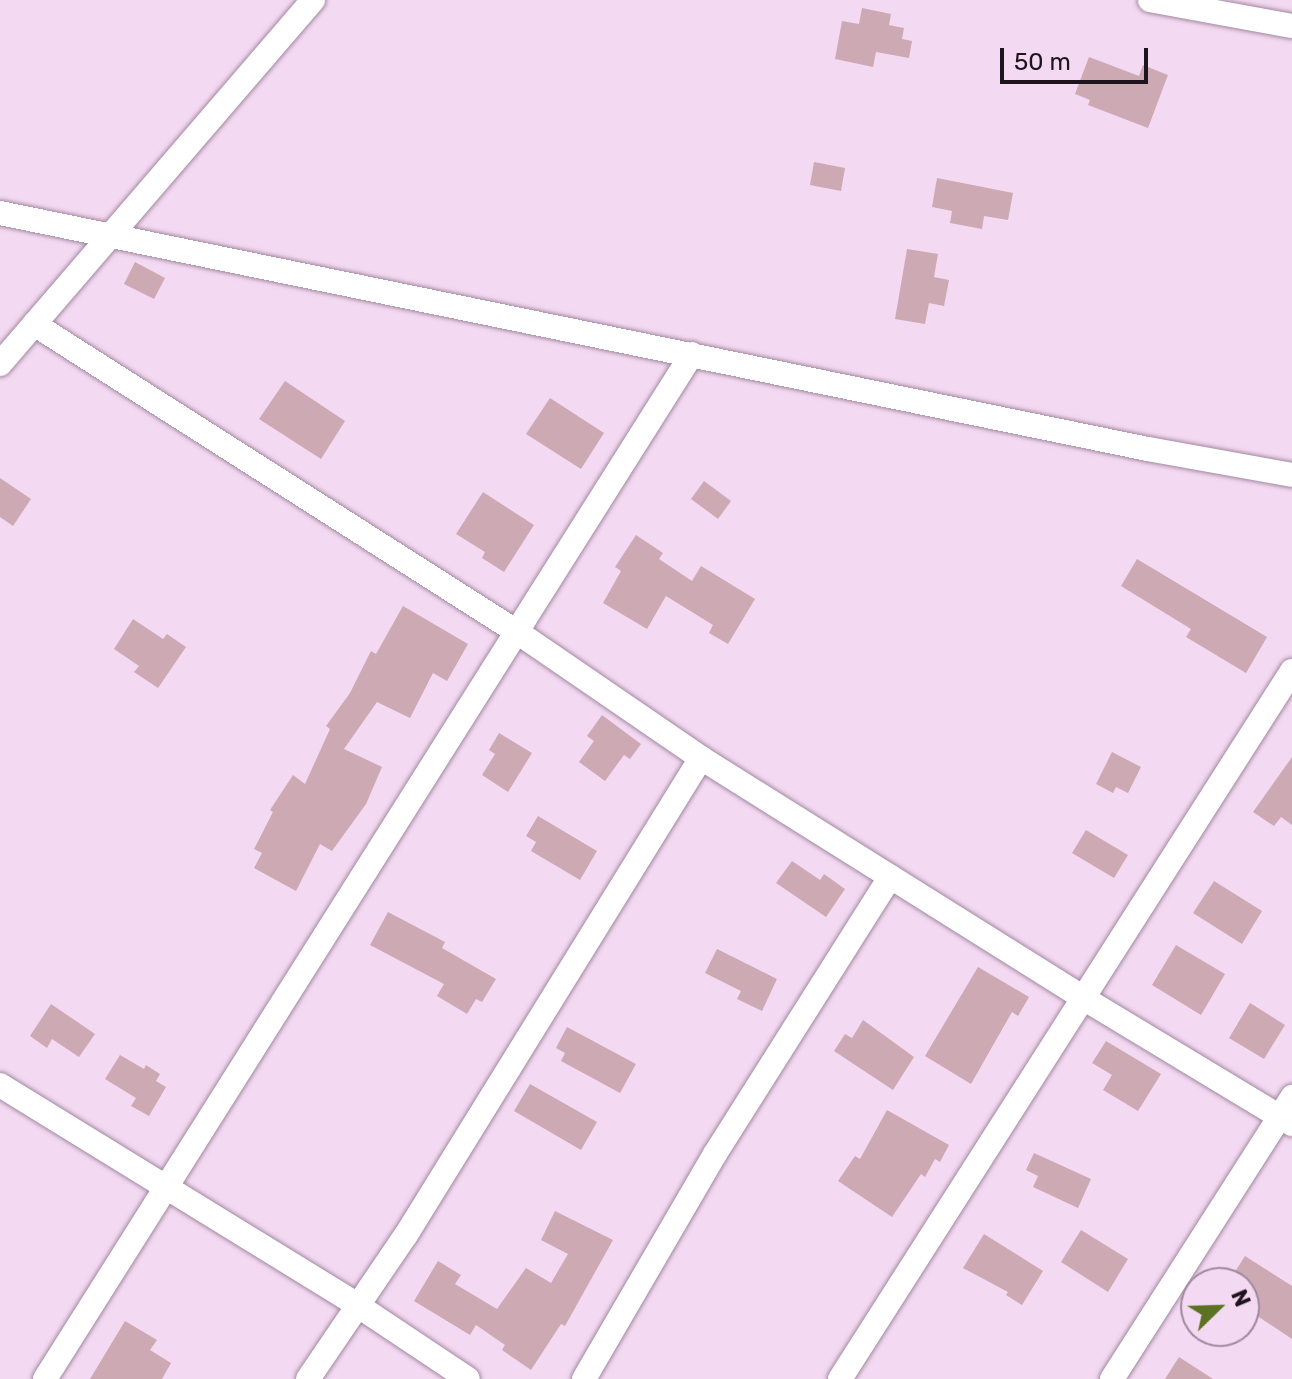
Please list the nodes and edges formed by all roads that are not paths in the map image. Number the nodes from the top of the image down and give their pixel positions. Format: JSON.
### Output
{"nodes":[{"id":1,"x":313,"y":0,"type":"edge"},
{"id":2,"x":1150,"y":0,"type":"edge"},
{"id":3,"x":1292,"y":26,"type":"edge"},
{"id":4,"x":0,"y":213,"type":"edge"},
{"id":5,"x":114,"y":235,"type":"junction"},
{"id":6,"x":34,"y":324,"type":"junction"},
{"id":7,"x":692,"y":354,"type":"junction"},
{"id":8,"x":0,"y":364,"type":"edge"},
{"id":9,"x":1292,"y":475,"type":"edge"},
{"id":10,"x":517,"y":632,"type":"junction"},
{"id":11,"x":1292,"y":671,"type":"edge"},
{"id":12,"x":701,"y":758,"type":"junction"},
{"id":13,"x":890,"y":877,"type":"junction"},
{"id":14,"x":1083,"y":998,"type":"junction"},
{"id":15,"x":0,"y":1085,"type":"edge"},
{"id":16,"x":1288,"y":1113,"type":"edge"},
{"id":17,"x":168,"y":1187,"type":"junction"},
{"id":18,"x":357,"y":1305,"type":"junction"},
{"id":19,"x":45,"y":1379,"type":"edge"},
{"id":20,"x":308,"y":1379,"type":"edge"},
{"id":21,"x":468,"y":1379,"type":"edge"},
{"id":22,"x":584,"y":1379,"type":"edge"},
{"id":23,"x":840,"y":1379,"type":"edge"},
{"id":24,"x":1112,"y":1379,"type":"edge"}],
"edges":[{"from":1,"to":5,"type":"street"},
{"from":2,"to":3,"type":"street"},
{"from":4,"to":5,"type":"street"},
{"from":5,"to":6,"type":"street"},
{"from":5,"to":7,"type":"street"},
{"from":6,"to":8,"type":"street"},
{"from":6,"to":10,"type":"street"},
{"from":7,"to":9,"type":"street"},
{"from":7,"to":10,"type":"street"},
{"from":10,"to":12,"type":"street"},
{"from":10,"to":17,"type":"street"},
{"from":11,"to":14,"type":"street"},
{"from":12,"to":13,"type":"street"},
{"from":12,"to":18,"type":"street"},
{"from":13,"to":14,"type":"street"},
{"from":13,"to":22,"type":"street"},
{"from":14,"to":16,"type":"street"},
{"from":14,"to":23,"type":"street"},
{"from":15,"to":17,"type":"street"},
{"from":16,"to":24,"type":"street"},
{"from":17,"to":18,"type":"street"},
{"from":17,"to":19,"type":"street"},
{"from":18,"to":20,"type":"street"},
{"from":18,"to":21,"type":"street"}]}
